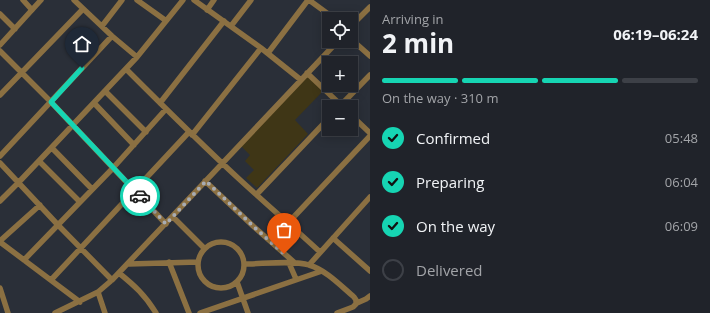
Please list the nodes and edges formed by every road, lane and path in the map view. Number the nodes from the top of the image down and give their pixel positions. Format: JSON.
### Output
{"nodes":[{"id":1,"x":23,"y":0,"type":"edge"},
{"id":2,"x":41,"y":0,"type":"edge"},
{"id":3,"x":74,"y":0,"type":"edge"},
{"id":4,"x":122,"y":0,"type":"edge"},
{"id":5,"x":137,"y":0,"type":"edge"},
{"id":6,"x":183,"y":0,"type":"edge"},
{"id":7,"x":194,"y":0,"type":"edge"},
{"id":8,"x":214,"y":0,"type":"edge"},
{"id":9,"x":252,"y":0,"type":"edge"},
{"id":10,"x":309,"y":0,"type":"edge"},
{"id":11,"x":370,"y":7,"type":"edge"},
{"id":12,"x":83,"y":9,"type":"junction"},
{"id":13,"x":32,"y":10,"type":"junction"},
{"id":14,"x":207,"y":10,"type":"junction"},
{"id":15,"x":325,"y":12,"type":"edge"},
{"id":16,"x":0,"y":14,"type":"edge"},
{"id":17,"x":358,"y":19,"type":"edge"},
{"id":18,"x":165,"y":20,"type":"junction"},
{"id":19,"x":224,"y":21,"type":"junction"},
{"id":20,"x":102,"y":26,"type":"junction"},
{"id":21,"x":231,"y":26,"type":"junction"},
{"id":22,"x":15,"y":29,"type":"junction"},
{"id":23,"x":112,"y":36,"type":"junction"},
{"id":24,"x":0,"y":45,"type":"edge"},
{"id":25,"x":358,"y":45,"type":"edge"},
{"id":26,"x":261,"y":48,"type":"junction"},
{"id":27,"x":331,"y":48,"type":"edge"},
{"id":28,"x":0,"y":51,"type":"edge"},
{"id":29,"x":268,"y":53,"type":"junction"},
{"id":30,"x":370,"y":56,"type":"edge"},
{"id":31,"x":137,"y":57,"type":"junction"},
{"id":32,"x":126,"y":69,"type":"junction"},
{"id":33,"x":22,"y":73,"type":"junction"},
{"id":34,"x":307,"y":73,"type":"junction"},
{"id":35,"x":370,"y":75,"type":"edge"},
{"id":36,"x":301,"y":80,"type":"junction"},
{"id":37,"x":105,"y":91,"type":"junction"},
{"id":38,"x":0,"y":95,"type":"edge"},
{"id":39,"x":335,"y":100,"type":"edge"},
{"id":40,"x":347,"y":100,"type":"edge"},
{"id":41,"x":51,"y":102,"type":"junction"},
{"id":42,"x":94,"y":103,"type":"junction"},
{"id":43,"x":160,"y":103,"type":"junction"},
{"id":44,"x":166,"y":109,"type":"junction"},
{"id":45,"x":358,"y":122,"type":"edge"},
{"id":46,"x":73,"y":125,"type":"junction"},
{"id":47,"x":322,"y":125,"type":"edge"},
{"id":48,"x":146,"y":132,"type":"junction"},
{"id":49,"x":190,"y":133,"type":"junction"},
{"id":50,"x":370,"y":135,"type":"edge"},
{"id":51,"x":134,"y":145,"type":"junction"},
{"id":52,"x":52,"y":148,"type":"junction"},
{"id":53,"x":0,"y":156,"type":"edge"},
{"id":54,"x":39,"y":161,"type":"junction"},
{"id":55,"x":0,"y":162,"type":"edge"},
{"id":56,"x":223,"y":163,"type":"junction"},
{"id":57,"x":113,"y":168,"type":"junction"},
{"id":58,"x":206,"y":181,"type":"junction"},
{"id":59,"x":19,"y":182,"type":"junction"},
{"id":60,"x":92,"y":189,"type":"junction"},
{"id":61,"x":134,"y":191,"type":"junction"},
{"id":62,"x":257,"y":194,"type":"junction"},
{"id":63,"x":370,"y":197,"type":"edge"},
{"id":64,"x":0,"y":201,"type":"edge"},
{"id":65,"x":80,"y":202,"type":"junction"},
{"id":66,"x":40,"y":205,"type":"junction"},
{"id":67,"x":173,"y":217,"type":"junction"},
{"id":68,"x":289,"y":222,"type":"junction"},
{"id":69,"x":166,"y":224,"type":"junction"},
{"id":70,"x":58,"y":225,"type":"junction"},
{"id":71,"x":333,"y":238,"type":"junction"},
{"id":72,"x":0,"y":241,"type":"edge"},
{"id":73,"x":80,"y":248,"type":"junction"},
{"id":74,"x":204,"y":248,"type":"junction"},
{"id":75,"x":320,"y":252,"type":"junction"},
{"id":76,"x":24,"y":260,"type":"junction"},
{"id":77,"x":169,"y":262,"type":"junction"},
{"id":78,"x":198,"y":262,"type":"junction"},
{"id":79,"x":292,"y":263,"type":"junction"},
{"id":80,"x":129,"y":264,"type":"junction"},
{"id":81,"x":244,"y":264,"type":"junction"},
{"id":82,"x":309,"y":265,"type":"junction"},
{"id":83,"x":322,"y":271,"type":"junction"},
{"id":84,"x":370,"y":271,"type":"edge"},
{"id":85,"x":119,"y":273,"type":"junction"},
{"id":86,"x":296,"y":279,"type":"junction"},
{"id":87,"x":51,"y":280,"type":"junction"},
{"id":88,"x":112,"y":280,"type":"junction"},
{"id":89,"x":237,"y":282,"type":"junction"},
{"id":90,"x":0,"y":288,"type":"edge"},
{"id":91,"x":98,"y":292,"type":"junction"},
{"id":92,"x":370,"y":296,"type":"edge"},
{"id":93,"x":242,"y":297,"type":"junction"},
{"id":94,"x":80,"y":302,"type":"junction"},
{"id":95,"x":357,"y":303,"type":"junction"},
{"id":96,"x":8,"y":313,"type":"edge"},
{"id":97,"x":56,"y":313,"type":"edge"},
{"id":98,"x":105,"y":313,"type":"edge"},
{"id":99,"x":156,"y":313,"type":"edge"},
{"id":100,"x":189,"y":313,"type":"edge"},
{"id":101,"x":200,"y":313,"type":"edge"},
{"id":102,"x":248,"y":313,"type":"edge"},
{"id":103,"x":338,"y":313,"type":"edge"}],
"edges":[{"from":1,"to":13,"type":"street"},
{"from":2,"to":13,"type":"street"},
{"from":3,"to":12,"type":"street"},
{"from":4,"to":20,"type":"street"},
{"from":5,"to":18,"type":"street"},
{"from":6,"to":18,"type":"street"},
{"from":7,"to":14,"type":"street"},
{"from":8,"to":14,"type":"street"},
{"from":9,"to":21,"type":"street"},
{"from":10,"to":15,"type":"street"},
{"from":10,"to":29,"type":"street"},
{"from":11,"to":17,"type":"street"},
{"from":12,"to":20,"type":"street"},
{"from":12,"to":33,"type":"street"},
{"from":13,"to":22,"type":"street"},
{"from":14,"to":19,"type":"street"},
{"from":16,"to":22,"type":"street"},
{"from":18,"to":31,"type":"street"},
{"from":19,"to":21,"type":"street"},
{"from":19,"to":43,"type":"street"},
{"from":20,"to":23,"type":"street"},
{"from":21,"to":26,"type":"street"},
{"from":22,"to":24,"type":"street"},
{"from":23,"to":31,"type":"street"},
{"from":23,"to":41,"type":"street"},
{"from":25,"to":30,"type":"street"},
{"from":26,"to":29,"type":"street"},
{"from":26,"to":49,"type":"street"},
{"from":27,"to":34,"type":"street"},
{"from":28,"to":33,"type":"street"},
{"from":29,"to":36,"type":"street"},
{"from":31,"to":32,"type":"street"},
{"from":32,"to":37,"type":"street"},
{"from":32,"to":43,"type":"street"},
{"from":33,"to":38,"type":"street"},
{"from":33,"to":41,"type":"street"},
{"from":34,"to":36,"type":"street"},
{"from":34,"to":39,"type":"street"},
{"from":35,"to":40,"type":"street"},
{"from":36,"to":56,"type":"street"},
{"from":37,"to":42,"type":"street"},
{"from":37,"to":48,"type":"street"},
{"from":41,"to":46,"type":"street"},
{"from":41,"to":53,"type":"street"},
{"from":42,"to":46,"type":"street"},
{"from":42,"to":51,"type":"street"},
{"from":43,"to":44,"type":"street"},
{"from":44,"to":48,"type":"street"},
{"from":44,"to":49,"type":"street"},
{"from":45,"to":50,"type":"street"},
{"from":46,"to":52,"type":"street"},
{"from":46,"to":57,"type":"street"},
{"from":47,"to":62,"type":"street"},
{"from":48,"to":51,"type":"street"},
{"from":49,"to":56,"type":"street"},
{"from":49,"to":61,"type":"street"},
{"from":50,"to":68,"type":"street"},
{"from":51,"to":57,"type":"street"},
{"from":52,"to":54,"type":"street"},
{"from":52,"to":60,"type":"street"},
{"from":54,"to":59,"type":"street"},
{"from":54,"to":65,"type":"street"},
{"from":55,"to":59,"type":"street"},
{"from":56,"to":58,"type":"street"},
{"from":56,"to":62,"type":"street"},
{"from":57,"to":60,"type":"street"},
{"from":57,"to":61,"type":"street"},
{"from":58,"to":67,"type":"street"},
{"from":58,"to":79,"type":"street"},
{"from":59,"to":64,"type":"street"},
{"from":59,"to":66,"type":"street"},
{"from":60,"to":65,"type":"street"},
{"from":61,"to":69,"type":"street"},
{"from":61,"to":73,"type":"street"},
{"from":62,"to":68,"type":"street"},
{"from":63,"to":71,"type":"street"},
{"from":65,"to":70,"type":"street"},
{"from":66,"to":70,"type":"street"},
{"from":66,"to":72,"type":"street"},
{"from":67,"to":69,"type":"street"},
{"from":67,"to":74,"type":"street"},
{"from":68,"to":75,"type":"street"},
{"from":69,"to":80,"type":"street"},
{"from":70,"to":73,"type":"street"},
{"from":70,"to":76,"type":"street"},
{"from":71,"to":75,"type":"street"},
{"from":71,"to":84,"type":"street"},
{"from":72,"to":76,"type":"street"},
{"from":73,"to":87,"type":"street"},
{"from":73,"to":88,"type":"street"},
{"from":74,"to":78,"type":"street"},
{"from":74,"to":81,"type":"street"},
{"from":75,"to":82,"type":"street"},
{"from":76,"to":87,"type":"street"},
{"from":77,"to":78,"type":"street"},
{"from":77,"to":80,"type":"street"},
{"from":77,"to":100,"type":"street"},
{"from":78,"to":89,"type":"street"},
{"from":79,"to":81,"type":"street"},
{"from":79,"to":82,"type":"street"},
{"from":79,"to":86,"type":"street"},
{"from":80,"to":85,"type":"street"},
{"from":81,"to":89,"type":"street"},
{"from":82,"to":83,"type":"street"},
{"from":83,"to":86,"type":"street"},
{"from":83,"to":95,"type":"street"},
{"from":85,"to":88,"type":"street"},
{"from":85,"to":99,"type":"street"},
{"from":86,"to":93,"type":"street"},
{"from":87,"to":94,"type":"street"},
{"from":88,"to":91,"type":"street"},
{"from":89,"to":93,"type":"street"},
{"from":90,"to":96,"type":"street"},
{"from":91,"to":94,"type":"street"},
{"from":91,"to":98,"type":"street"},
{"from":92,"to":95,"type":"street"},
{"from":93,"to":101,"type":"street"},
{"from":93,"to":102,"type":"street"},
{"from":94,"to":97,"type":"street"},
{"from":95,"to":103,"type":"street"}]}
